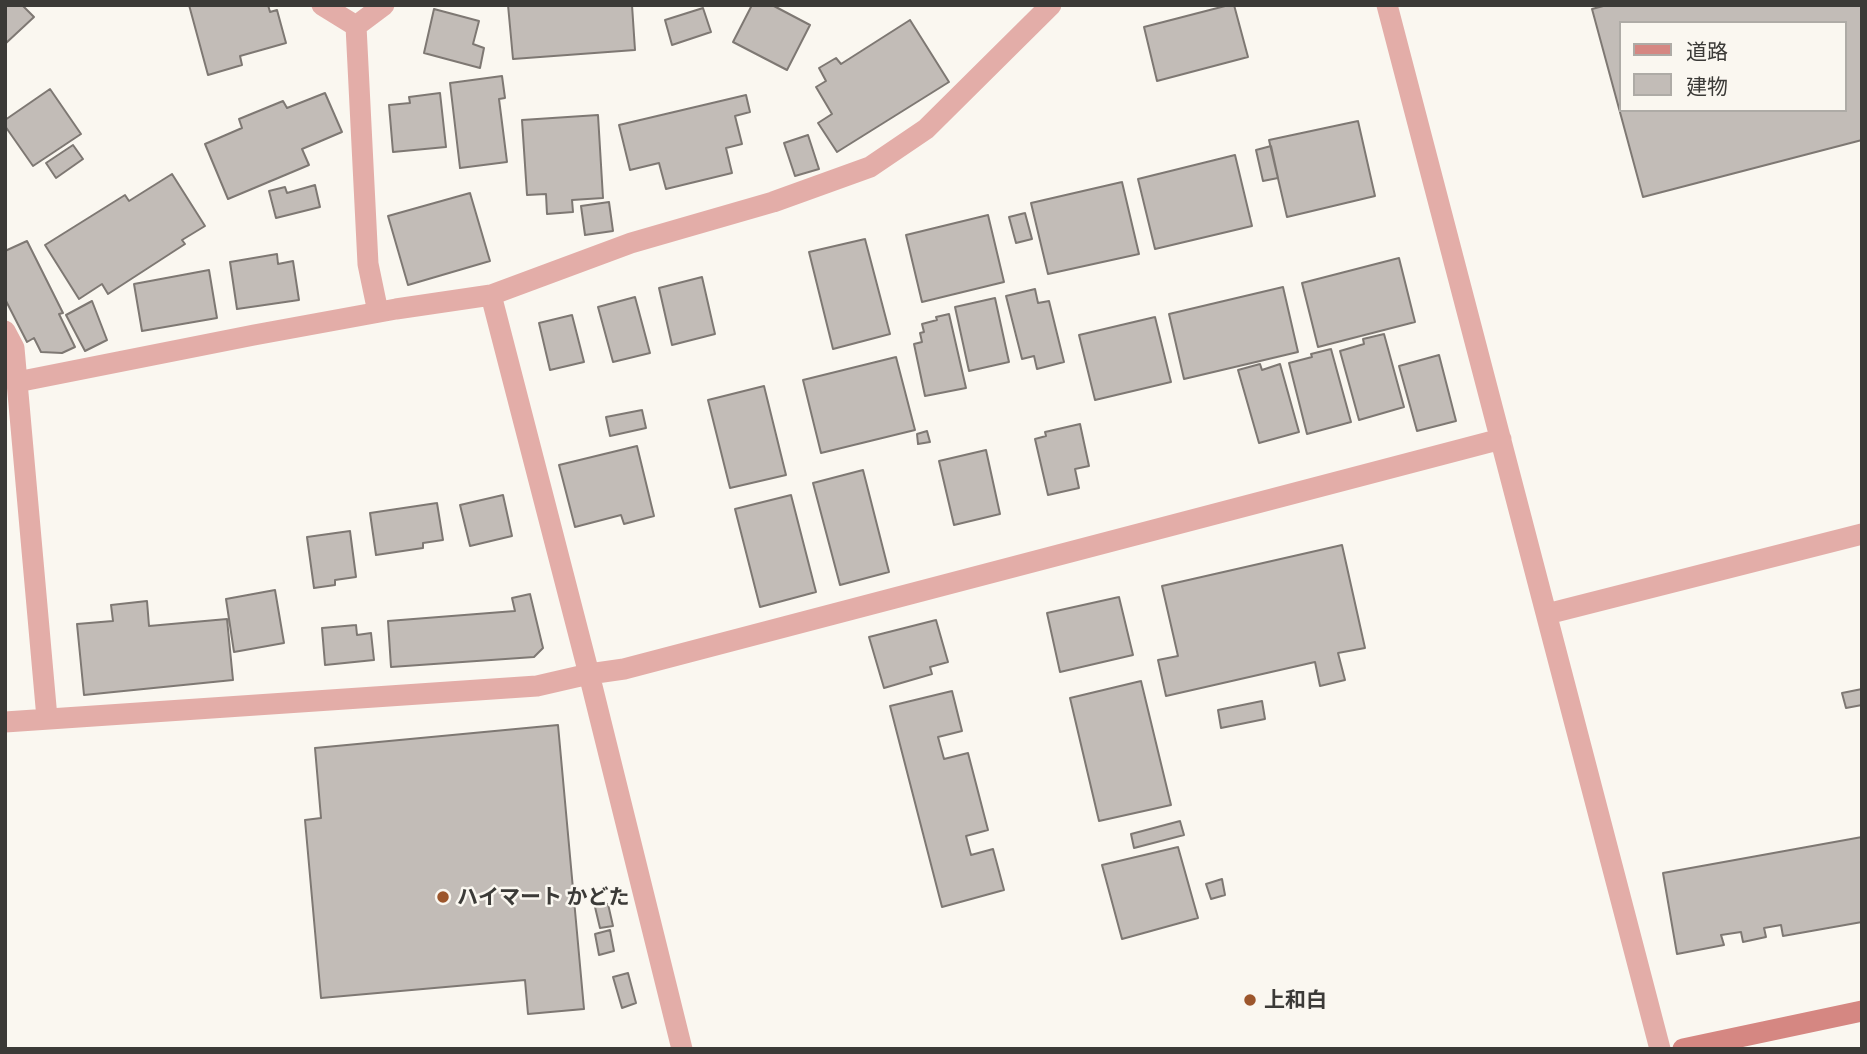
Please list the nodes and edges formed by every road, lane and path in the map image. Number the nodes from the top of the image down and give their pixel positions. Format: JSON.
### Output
{"nodes":[{"id":1,"x":322,"y":5,"type":"edge"},
{"id":2,"x":384,"y":5,"type":"edge"},
{"id":3,"x":1051,"y":5,"type":"edge"},
{"id":4,"x":1387,"y":5,"type":"edge"},
{"id":5,"x":356,"y":26,"type":"junction"},
{"id":6,"x":491,"y":295,"type":"junction"},
{"id":7,"x":378,"y":312,"type":"junction"},
{"id":8,"x":5,"y":331,"type":"edge"},
{"id":9,"x":17,"y":382,"type":"junction"},
{"id":10,"x":1502,"y":439,"type":"junction"},
{"id":11,"x":1862,"y":534,"type":"edge"},
{"id":12,"x":1547,"y":614,"type":"junction"},
{"id":13,"x":589,"y":674,"type":"junction"},
{"id":14,"x":47,"y":718,"type":"junction"},
{"id":15,"x":5,"y":722,"type":"edge"},
{"id":16,"x":1862,"y":1011,"type":"edge"},
{"id":17,"x":682,"y":1049,"type":"edge"},
{"id":18,"x":1660,"y":1049,"type":"edge"},
{"id":19,"x":1683,"y":1049,"type":"edge"}],
"edges":[{"from":1,"to":5,"type":"street"},
{"from":2,"to":5,"type":"street"},
{"from":3,"to":6,"type":"street"},
{"from":4,"to":10,"type":"street"},
{"from":5,"to":7,"type":"street"},
{"from":6,"to":7,"type":"street"},
{"from":6,"to":13,"type":"street"},
{"from":7,"to":9,"type":"street"},
{"from":8,"to":9,"type":"street"},
{"from":9,"to":14,"type":"street"},
{"from":10,"to":12,"type":"street"},
{"from":10,"to":13,"type":"street"},
{"from":11,"to":12,"type":"street"},
{"from":12,"to":18,"type":"street"},
{"from":13,"to":14,"type":"street"},
{"from":13,"to":17,"type":"street"},
{"from":14,"to":15,"type":"street"},
{"from":16,"to":19,"type":"street"}]}
